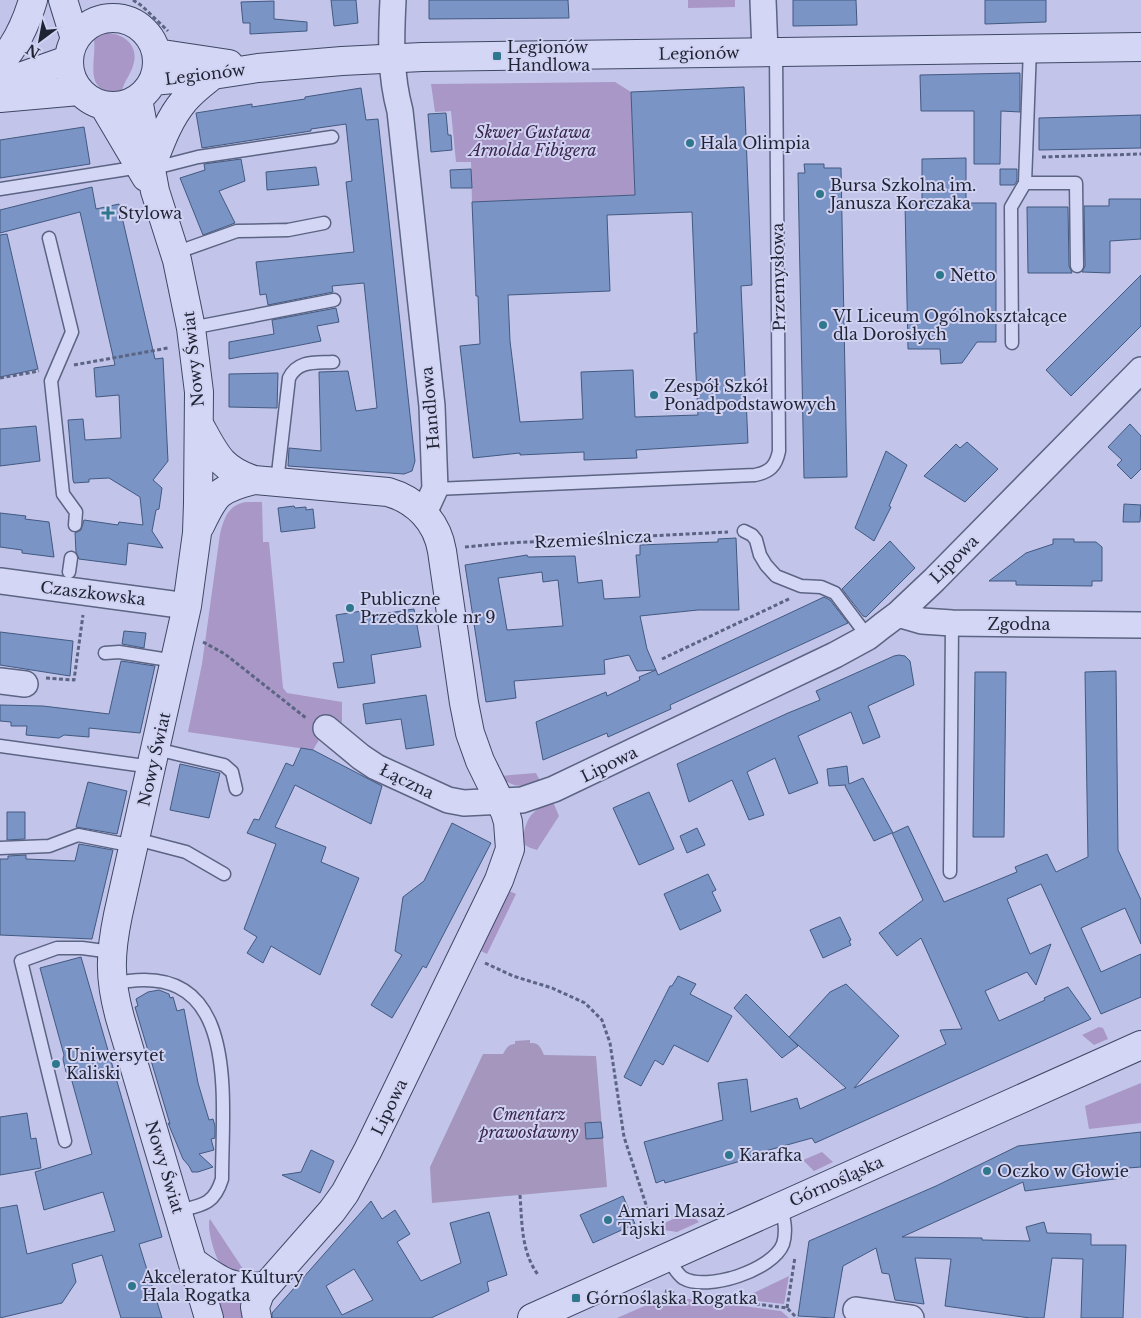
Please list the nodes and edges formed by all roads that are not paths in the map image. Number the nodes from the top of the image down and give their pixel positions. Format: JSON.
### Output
{"nodes":[{"id":1,"x":33,"y":0,"type":"edge"},
{"id":2,"x":63,"y":0,"type":"edge"},
{"id":3,"x":393,"y":0,"type":"edge"},
{"id":4,"x":763,"y":0,"type":"edge"},
{"id":5,"x":99,"y":9,"type":"edge"},
{"id":6,"x":1141,"y":47,"type":"edge"},
{"id":7,"x":1030,"y":48,"type":"junction"},
{"id":8,"x":72,"y":49,"type":"junction"},
{"id":9,"x":771,"y":52,"type":"junction"},
{"id":10,"x":156,"y":53,"type":"junction"},
{"id":11,"x":391,"y":58,"type":"junction"},
{"id":12,"x":0,"y":63,"type":"edge"},
{"id":13,"x":258,"y":68,"type":"junction"},
{"id":14,"x":213,"y":75,"type":"junction"},
{"id":15,"x":0,"y":84,"type":"edge"},
{"id":16,"x":146,"y":90,"type":"junction"},
{"id":17,"x":79,"y":91,"type":"junction"},
{"id":18,"x":0,"y":98,"type":"edge"},
{"id":19,"x":104,"y":106,"type":"junction"},
{"id":20,"x":332,"y":137,"type":"dead end"},
{"id":21,"x":149,"y":176,"type":"junction"},
{"id":22,"x":1025,"y":183,"type":"junction"},
{"id":23,"x":0,"y":190,"type":"edge"},
{"id":24,"x":324,"y":223,"type":"dead end"},
{"id":25,"x":49,"y":238,"type":"dead end"},
{"id":26,"x":175,"y":253,"type":"junction"},
{"id":27,"x":1078,"y":266,"type":"dead end"},
{"id":28,"x":334,"y":300,"type":"dead end"},
{"id":29,"x":192,"y":328,"type":"junction"},
{"id":30,"x":1012,"y":343,"type":"dead end"},
{"id":31,"x":333,"y":362,"type":"dead end"},
{"id":32,"x":1141,"y":370,"type":"edge"},
{"id":33,"x":200,"y":426,"type":"junction"},
{"id":34,"x":265,"y":481,"type":"junction"},
{"id":35,"x":429,"y":501,"type":"junction"},
{"id":36,"x":75,"y":525,"type":"dead end"},
{"id":37,"x":744,"y":531,"type":"road end"},
{"id":38,"x":197,"y":533,"type":"junction"},
{"id":39,"x":71,"y":558,"type":"dead end"},
{"id":40,"x":69,"y":572,"type":"dead end"},
{"id":41,"x":0,"y":581,"type":"edge"},
{"id":42,"x":187,"y":606,"type":"junction"},
{"id":43,"x":898,"y":614,"type":"junction"},
{"id":44,"x":952,"y":624,"type":"junction"},
{"id":45,"x":1141,"y":625,"type":"edge"},
{"id":46,"x":868,"y":637,"type":"junction"},
{"id":47,"x":105,"y":653,"type":"dead end"},
{"id":48,"x":175,"y":662,"type":"junction"},
{"id":49,"x":0,"y":681,"type":"edge"},
{"id":50,"x":25,"y":684,"type":"road end"},
{"id":51,"x":319,"y":726,"type":"road end"},
{"id":52,"x":0,"y":746,"type":"edge"},
{"id":53,"x":154,"y":758,"type":"junction"},
{"id":54,"x":236,"y":789,"type":"dead end"},
{"id":55,"x":500,"y":802,"type":"junction"},
{"id":56,"x":135,"y":842,"type":"junction"},
{"id":57,"x":0,"y":848,"type":"edge"},
{"id":58,"x":950,"y":872,"type":"dead end"},
{"id":59,"x":224,"y":874,"type":"dead end"},
{"id":60,"x":112,"y":952,"type":"junction"},
{"id":61,"x":112,"y":984,"type":"junction"},
{"id":62,"x":1141,"y":1045,"type":"edge"},
{"id":63,"x":65,"y":1141,"type":"dead end"},
{"id":64,"x":781,"y":1206,"type":"junction"},
{"id":65,"x":178,"y":1211,"type":"junction"},
{"id":66,"x":667,"y":1257,"type":"junction"},
{"id":67,"x":192,"y":1261,"type":"junction"},
{"id":68,"x":265,"y":1286,"type":"junction"},
{"id":69,"x":856,"y":1310,"type":"dead end"},
{"id":70,"x":209,"y":1318,"type":"edge"},
{"id":71,"x":258,"y":1318,"type":"edge"},
{"id":72,"x":532,"y":1318,"type":"edge"},
{"id":73,"x":912,"y":1318,"type":"edge"}],
"edges":[{"from":1,"to":12,"type":"street"},
{"from":2,"to":8,"type":"street"},
{"from":3,"to":11,"type":"street","name":"Handlowa"},
{"from":4,"to":9,"type":"street"},
{"from":5,"to":8,"type":"street"},
{"from":5,"to":10,"type":"street"},
{"from":6,"to":7,"type":"street","name":"Legionów"},
{"from":7,"to":9,"type":"street","name":"Legionów"},
{"from":7,"to":22,"type":"lane"},
{"from":8,"to":15,"type":"street"},
{"from":8,"to":17,"type":"street"},
{"from":9,"to":11,"type":"street","name":"Legionów"},
{"from":9,"to":35,"type":"lane","name":"Przemysłowa"},
{"from":10,"to":13,"type":"street","name":"Legionów"},
{"from":10,"to":16,"type":"street"},
{"from":11,"to":13,"type":"street","name":"Legionów"},
{"from":11,"to":35,"type":"street","name":"Handlowa"},
{"from":13,"to":14,"type":"street","name":"Legionów"},
{"from":14,"to":16,"type":"street","name":"Legionów"},
{"from":14,"to":21,"type":"street"},
{"from":16,"to":19,"type":"street"},
{"from":16,"to":21,"type":"street","name":"Nowy Świat"},
{"from":17,"to":18,"type":"street"},
{"from":17,"to":19,"type":"street"},
{"from":19,"to":21,"type":"street","name":"Nowy Świat"},
{"from":20,"to":21,"type":"lane"},
{"from":21,"to":23,"type":"lane"},
{"from":21,"to":26,"type":"street","name":"Nowy Świat"},
{"from":22,"to":27,"type":"lane"},
{"from":22,"to":30,"type":"lane"},
{"from":24,"to":26,"type":"lane"},
{"from":25,"to":36,"type":"lane"},
{"from":26,"to":29,"type":"street","name":"Nowy Świat"},
{"from":28,"to":29,"type":"lane"},
{"from":29,"to":33,"type":"street","name":"Nowy Świat"},
{"from":31,"to":34,"type":"lane"},
{"from":32,"to":43,"type":"street","name":"Lipowa"},
{"from":33,"to":34,"type":"street"},
{"from":33,"to":38,"type":"street","name":"Nowy Świat"},
{"from":34,"to":35,"type":"street"},
{"from":34,"to":38,"type":"street"},
{"from":35,"to":55,"type":"street","name":"Handlowa"},
{"from":37,"to":46,"type":"lane"},
{"from":38,"to":42,"type":"street","name":"Nowy Świat"},
{"from":39,"to":40,"type":"lane"},
{"from":41,"to":42,"type":"street","name":"Czaszkowska"},
{"from":42,"to":48,"type":"street","name":"Nowy Świat"},
{"from":43,"to":44,"type":"street","name":"Zgodna"},
{"from":43,"to":46,"type":"street","name":"Lipowa"},
{"from":44,"to":45,"type":"street","name":"Zgodna"},
{"from":44,"to":58,"type":"lane"},
{"from":46,"to":55,"type":"street","name":"Lipowa"},
{"from":47,"to":48,"type":"lane"},
{"from":48,"to":53,"type":"street","name":"Nowy Świat"},
{"from":49,"to":50,"type":"street"},
{"from":51,"to":55,"type":"street","name":"Łączna"},
{"from":52,"to":53,"type":"lane"},
{"from":53,"to":54,"type":"lane"},
{"from":53,"to":56,"type":"street","name":"Nowy Świat"},
{"from":55,"to":68,"type":"street","name":"Lipowa"},
{"from":56,"to":57,"type":"lane"},
{"from":56,"to":59,"type":"lane"},
{"from":56,"to":60,"type":"street","name":"Nowy Świat"},
{"from":60,"to":61,"type":"street","name":"Nowy Świat"},
{"from":60,"to":63,"type":"lane"},
{"from":61,"to":65,"type":"street","name":"Nowy Świat"},
{"from":61,"to":65,"type":"lane"},
{"from":62,"to":64,"type":"street","name":"Górnośląska"},
{"from":64,"to":66,"type":"street","name":"Górnośląska"},
{"from":64,"to":66,"type":"lane"},
{"from":65,"to":67,"type":"street","name":"Nowy Świat"},
{"from":66,"to":72,"type":"street","name":"Górnośląska"},
{"from":67,"to":68,"type":"street"},
{"from":67,"to":70,"type":"street","name":"Nowy Świat"},
{"from":68,"to":71,"type":"street"},
{"from":69,"to":73,"type":"street"}]}
